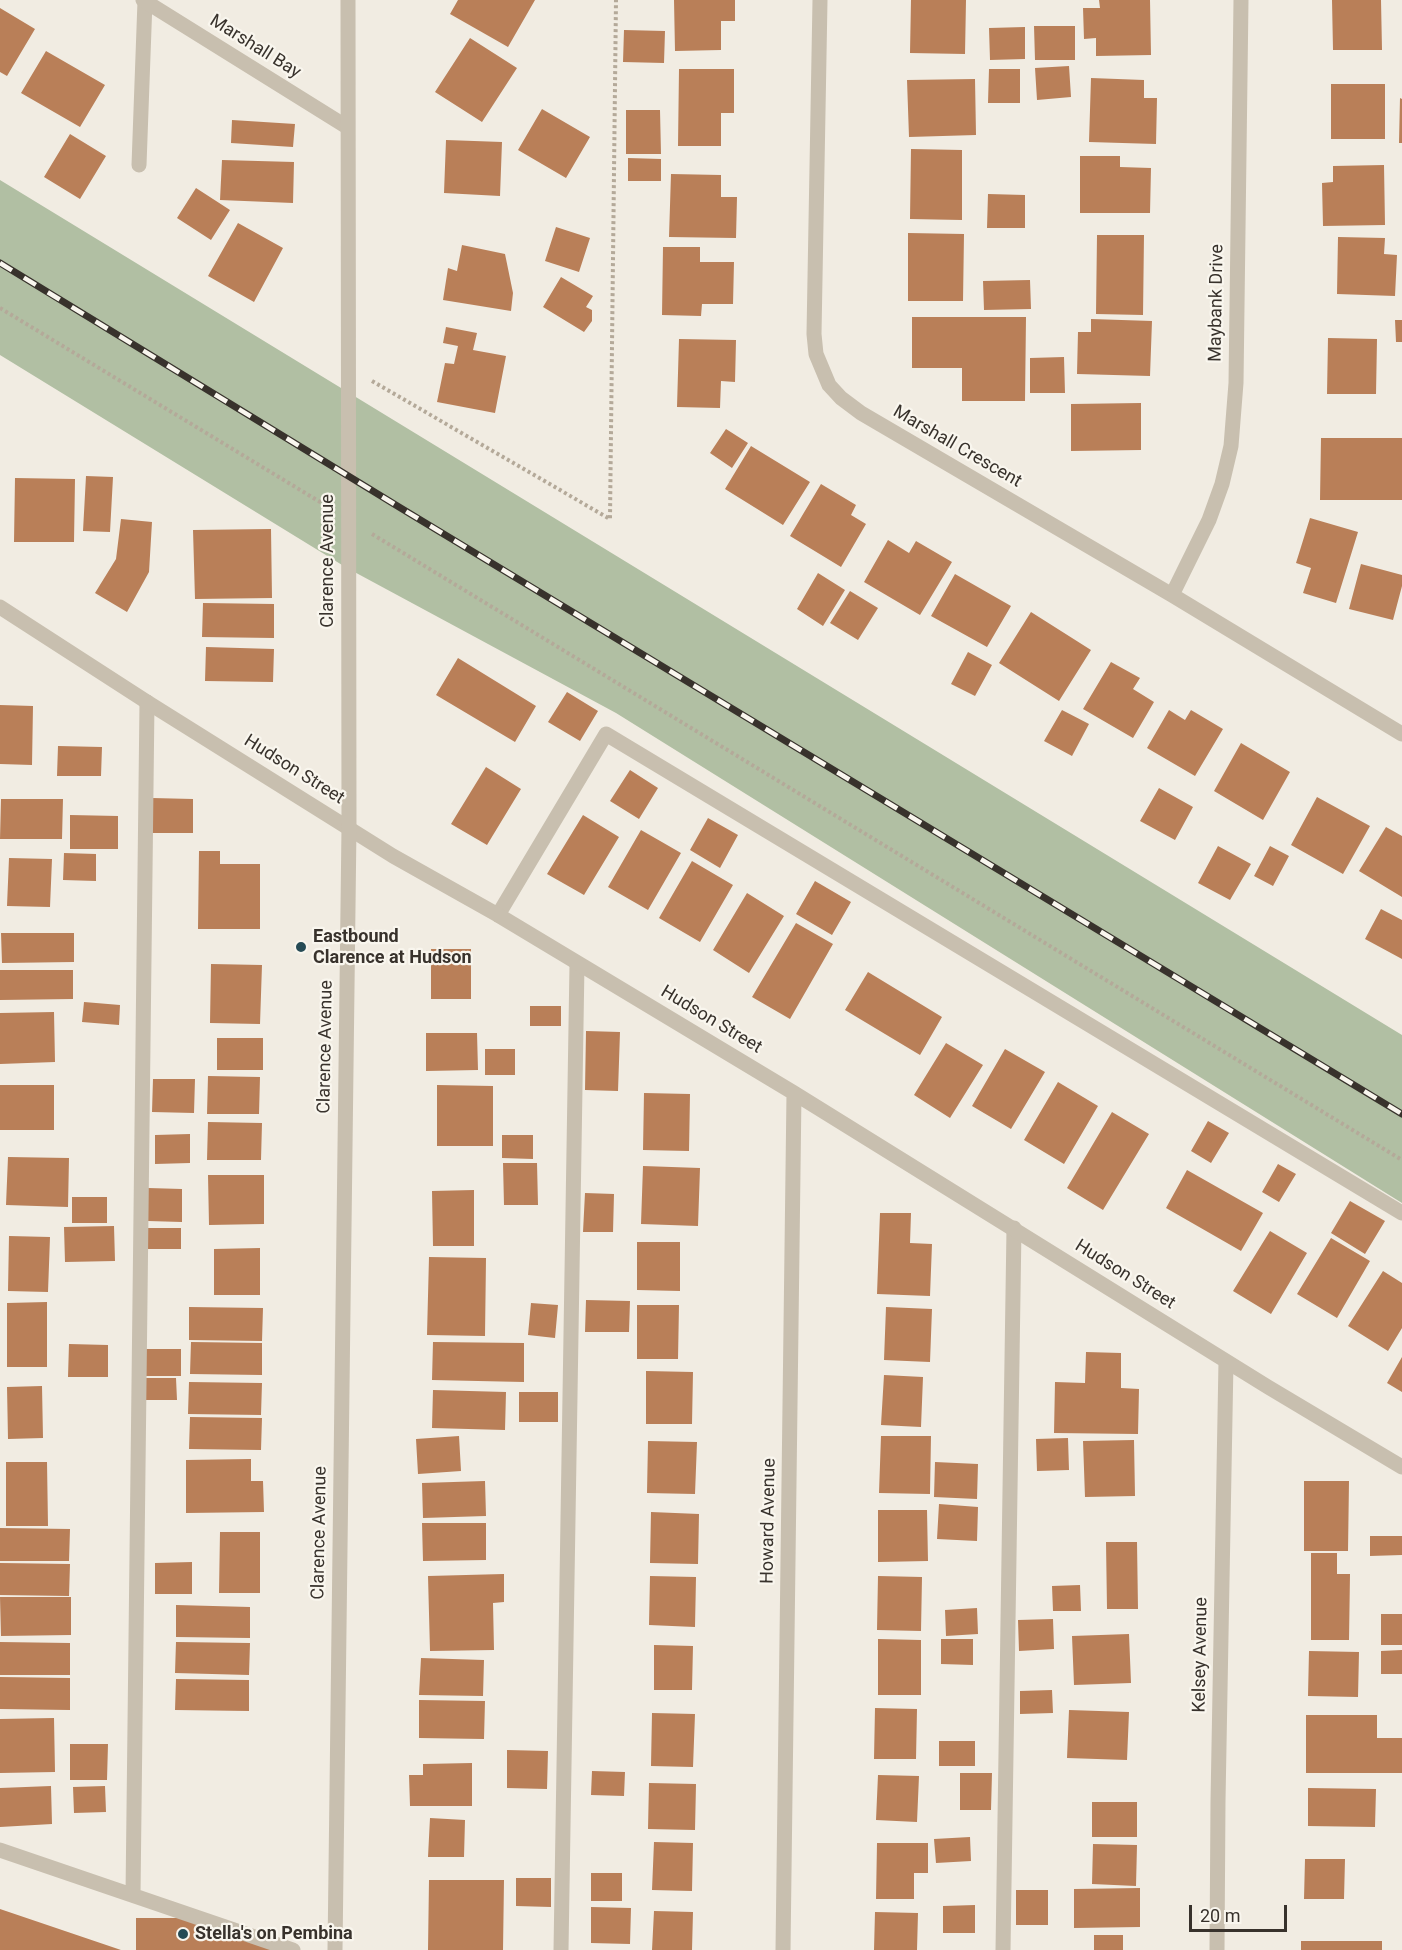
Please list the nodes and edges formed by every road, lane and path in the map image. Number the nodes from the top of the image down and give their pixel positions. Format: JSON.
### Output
{"nodes":[{"id":1,"x":348,"y":0,"type":"edge"},
{"id":2,"x":616,"y":0,"type":"edge"},
{"id":3,"x":820,"y":0,"type":"edge"},
{"id":4,"x":1241,"y":0,"type":"edge"},
{"id":5,"x":144,"y":1,"type":"edge"},
{"id":6,"x":347,"y":127,"type":"junction"},
{"id":7,"x":139,"y":165,"type":"dead end"},
{"id":8,"x":0,"y":308,"type":"edge"},
{"id":9,"x":348,"y":367,"type":"junction"},
{"id":10,"x":348,"y":519,"type":"junction"},
{"id":11,"x":1172,"y":595,"type":"junction"},
{"id":12,"x":0,"y":607,"type":"edge"},
{"id":13,"x":147,"y":702,"type":"junction"},
{"id":14,"x":1402,"y":734,"type":"edge"},
{"id":15,"x":349,"y":828,"type":"junction"},
{"id":16,"x":498,"y":915,"type":"junction"},
{"id":17,"x":577,"y":964,"type":"junction"},
{"id":18,"x":794,"y":1093,"type":"junction"},
{"id":19,"x":1402,"y":1160,"type":"edge"},
{"id":20,"x":1402,"y":1213,"type":"edge"},
{"id":21,"x":1014,"y":1228,"type":"junction"},
{"id":22,"x":1226,"y":1361,"type":"junction"},
{"id":23,"x":1402,"y":1467,"type":"edge"},
{"id":24,"x":0,"y":1850,"type":"edge"},
{"id":25,"x":133,"y":1895,"type":"junction"},
{"id":26,"x":293,"y":1950,"type":"edge"},
{"id":27,"x":335,"y":1950,"type":"edge"},
{"id":28,"x":561,"y":1950,"type":"edge"},
{"id":29,"x":783,"y":1950,"type":"edge"},
{"id":30,"x":1003,"y":1950,"type":"edge"},
{"id":31,"x":1217,"y":1950,"type":"edge"}],
"edges":[{"from":1,"to":6,"type":"street","name":"Clarence Avenue"},
{"from":2,"to":9,"type":"path"},
{"from":3,"to":11,"type":"street","name":"Marshall Crescent"},
{"from":4,"to":11,"type":"street","name":"Maybank Drive"},
{"from":5,"to":6,"type":"street","name":"Marshall Bay"},
{"from":5,"to":7,"type":"street"},
{"from":6,"to":9,"type":"street","name":"Clarence Avenue"},
{"from":8,"to":10,"type":"path"},
{"from":9,"to":10,"type":"street","name":"Clarence Avenue"},
{"from":10,"to":15,"type":"street","name":"Clarence Avenue"},
{"from":10,"to":19,"type":"path"},
{"from":11,"to":14,"type":"street","name":"Marshall Crescent"},
{"from":12,"to":13,"type":"street","name":"Hudson Street"},
{"from":13,"to":15,"type":"street","name":"Hudson Street"},
{"from":13,"to":25,"type":"street"},
{"from":15,"to":16,"type":"street","name":"Hudson Street"},
{"from":15,"to":27,"type":"street","name":"Clarence Avenue"},
{"from":16,"to":17,"type":"street","name":"Hudson Street"},
{"from":16,"to":20,"type":"street"},
{"from":17,"to":18,"type":"street","name":"Hudson Street"},
{"from":17,"to":28,"type":"street"},
{"from":18,"to":21,"type":"street","name":"Hudson Street"},
{"from":18,"to":29,"type":"street","name":"Howard Avenue"},
{"from":21,"to":22,"type":"street","name":"Hudson Street"},
{"from":21,"to":30,"type":"street"},
{"from":22,"to":23,"type":"street","name":"Hudson Street"},
{"from":22,"to":31,"type":"street","name":"Kelsey Avenue"},
{"from":24,"to":25,"type":"street"},
{"from":25,"to":26,"type":"street"}]}
